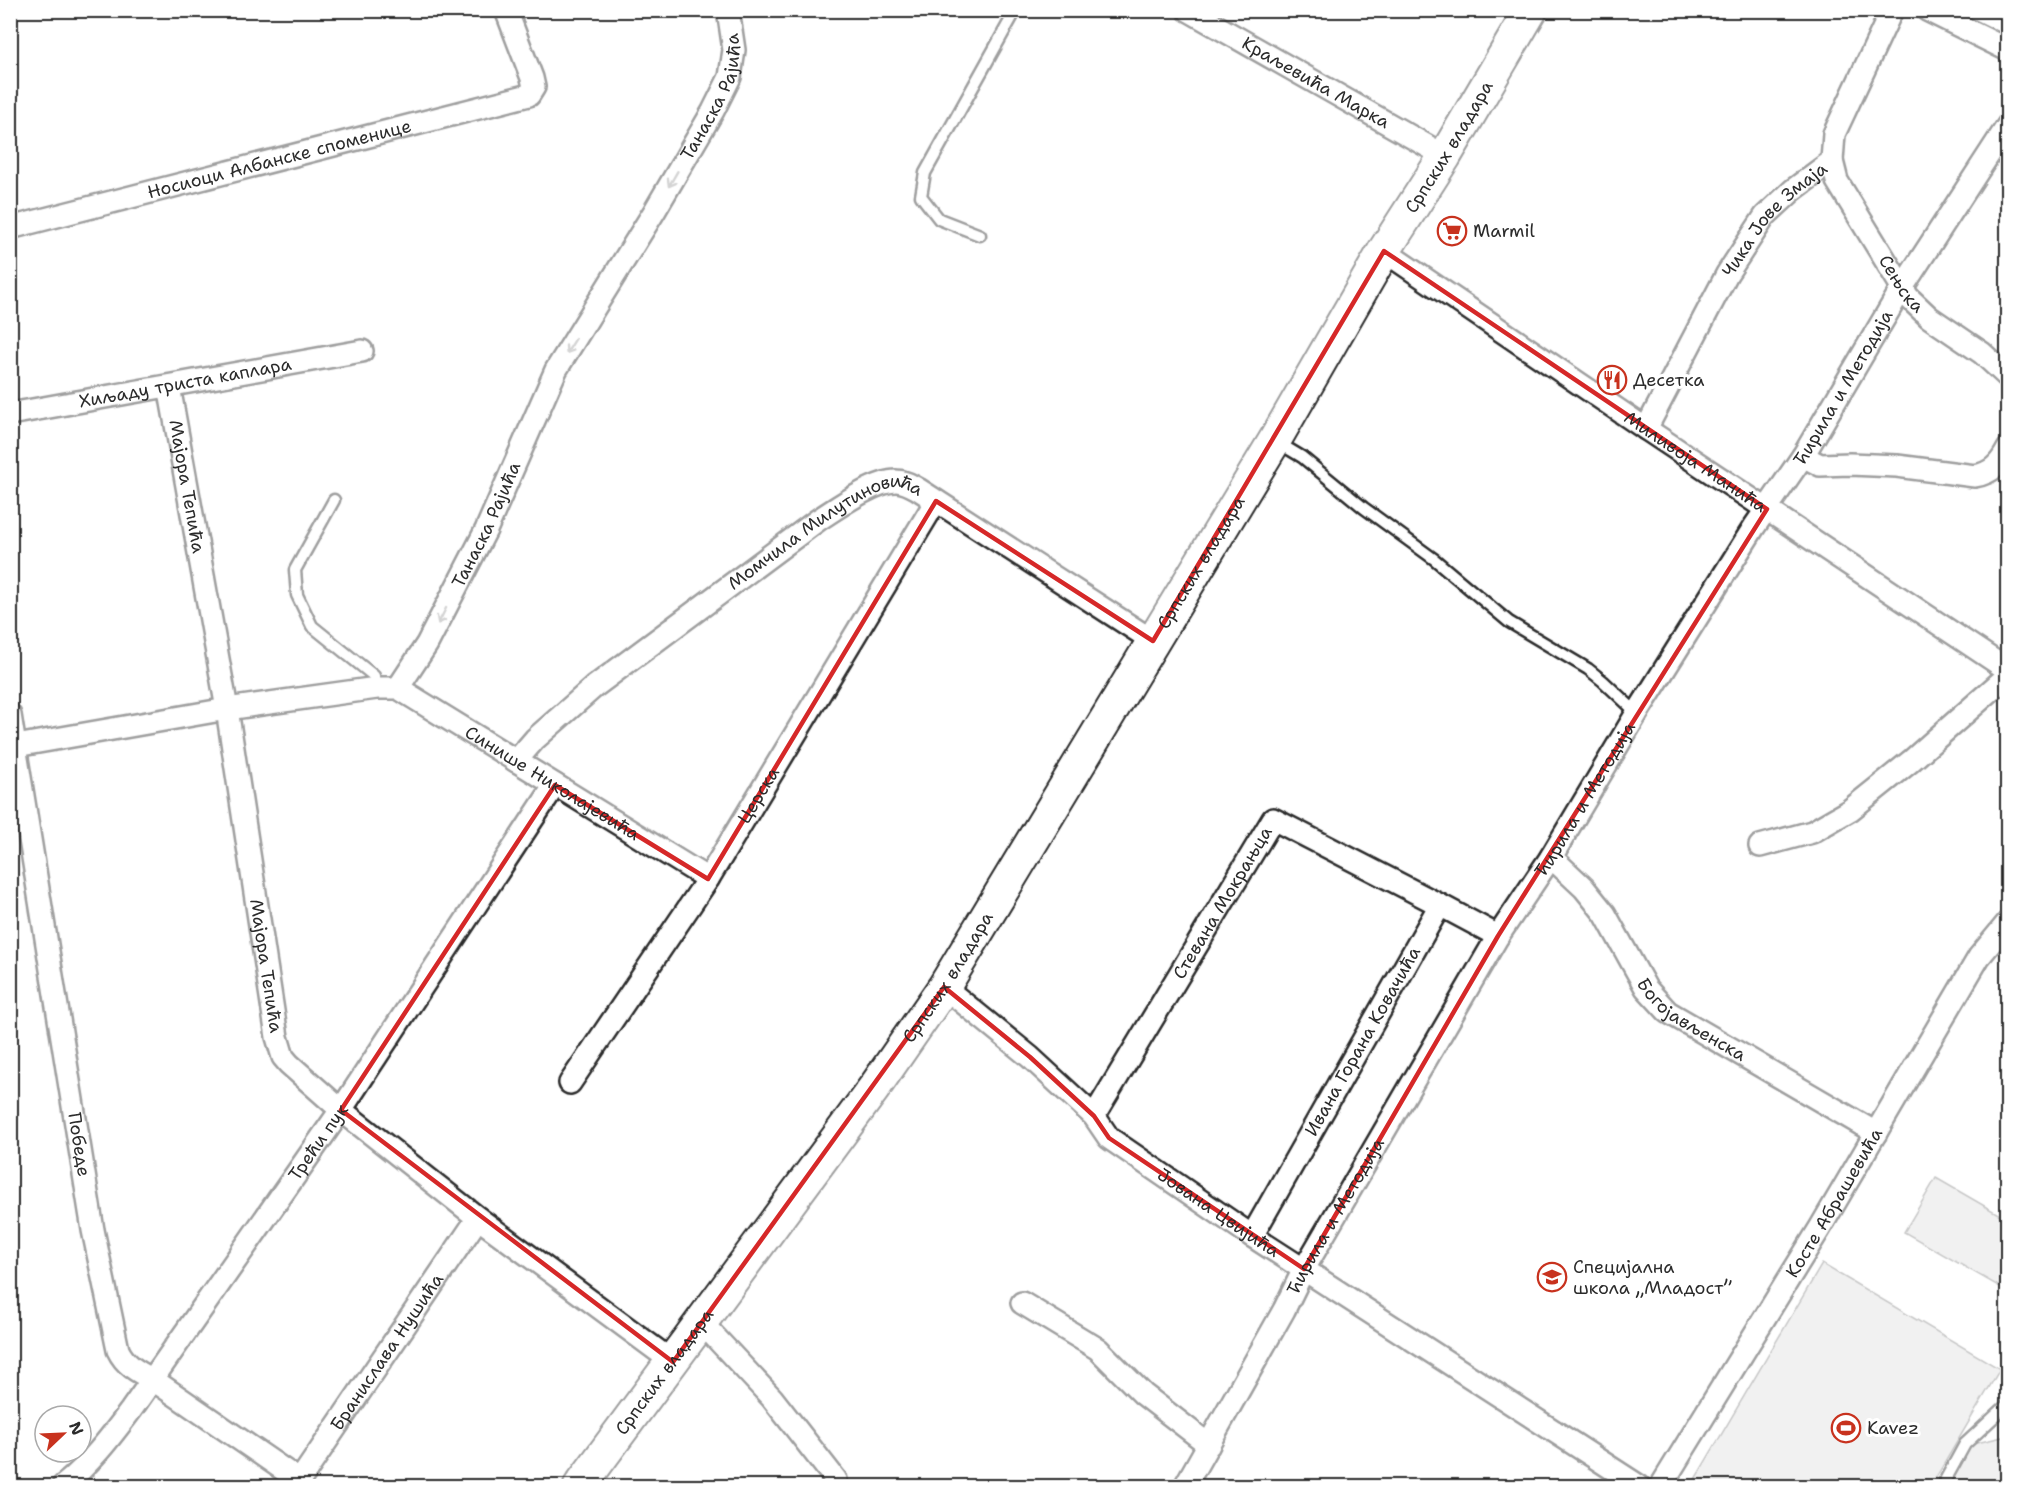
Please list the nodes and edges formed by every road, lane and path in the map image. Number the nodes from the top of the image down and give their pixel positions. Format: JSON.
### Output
{"nodes":[{"id":1,"x":506,"y":10,"type":"edge"},
{"id":2,"x":728,"y":10,"type":"edge"},
{"id":3,"x":1016,"y":10,"type":"edge"},
{"id":4,"x":1188,"y":10,"type":"edge"},
{"id":5,"x":1531,"y":10,"type":"edge"},
{"id":6,"x":1892,"y":10,"type":"edge"},
{"id":7,"x":1927,"y":10,"type":"edge"},
{"id":8,"x":2007,"y":50,"type":"edge"},
{"id":9,"x":2007,"y":125,"type":"edge"},
{"id":10,"x":1445,"y":156,"type":"junction"},
{"id":11,"x":1832,"y":161,"type":"junction"},
{"id":12,"x":10,"y":228,"type":"edge"},
{"id":13,"x":980,"y":235,"type":"dead end"},
{"id":14,"x":1384,"y":251,"type":"junction"},
{"id":15,"x":1902,"y":288,"type":"junction"},
{"id":16,"x":362,"y":351,"type":"dead end"},
{"id":17,"x":2007,"y":377,"type":"edge"},
{"id":18,"x":168,"y":386,"type":"junction"},
{"id":19,"x":10,"y":414,"type":"edge"},
{"id":20,"x":1646,"y":429,"type":"junction"},
{"id":21,"x":1275,"y":440,"type":"junction"},
{"id":22,"x":2007,"y":449,"type":"edge"},
{"id":23,"x":1803,"y":456,"type":"junction"},
{"id":24,"x":334,"y":500,"type":"dead end"},
{"id":25,"x":936,"y":501,"type":"junction"},
{"id":26,"x":1767,"y":509,"type":"junction"},
{"id":27,"x":1153,"y":641,"type":"junction"},
{"id":28,"x":2007,"y":672,"type":"edge"},
{"id":29,"x":388,"y":688,"type":"junction"},
{"id":30,"x":227,"y":709,"type":"junction"},
{"id":31,"x":1637,"y":713,"type":"junction"},
{"id":32,"x":10,"y":715,"type":"edge"},
{"id":33,"x":13,"y":747,"type":"edge"},
{"id":34,"x":516,"y":761,"type":"junction"},
{"id":35,"x":555,"y":785,"type":"junction"},
{"id":36,"x":1760,"y":846,"type":"dead end"},
{"id":37,"x":1551,"y":857,"type":"junction"},
{"id":38,"x":708,"y":879,"type":"junction"},
{"id":39,"x":1440,"y":905,"type":"junction"},
{"id":40,"x":2007,"y":922,"type":"edge"},
{"id":41,"x":1498,"y":936,"type":"junction"},
{"id":42,"x":944,"y":987,"type":"junction"},
{"id":43,"x":570,"y":1083,"type":"dead end"},
{"id":44,"x":341,"y":1110,"type":"junction"},
{"id":45,"x":1094,"y":1116,"type":"junction"},
{"id":46,"x":1876,"y":1133,"type":"junction"},
{"id":47,"x":478,"y":1218,"type":"junction"},
{"id":48,"x":1252,"y":1236,"type":"junction"},
{"id":49,"x":1304,"y":1269,"type":"junction"},
{"id":50,"x":1022,"y":1303,"type":"dead end"},
{"id":51,"x":702,"y":1323,"type":"junction"},
{"id":52,"x":674,"y":1362,"type":"junction"},
{"id":53,"x":152,"y":1379,"type":"junction"},
{"id":54,"x":2007,"y":1404,"type":"edge"},
{"id":55,"x":1209,"y":1445,"type":"junction"},
{"id":56,"x":297,"y":1485,"type":"edge"},
{"id":57,"x":63,"y":1486,"type":"edge"},
{"id":58,"x":580,"y":1486,"type":"edge"},
{"id":59,"x":836,"y":1486,"type":"edge"},
{"id":60,"x":1185,"y":1486,"type":"edge"},
{"id":61,"x":1639,"y":1486,"type":"edge"},
{"id":62,"x":1661,"y":1486,"type":"edge"},
{"id":63,"x":1942,"y":1486,"type":"edge"}],
"edges":[{"from":1,"to":12,"type":"street","name":"Носиоци Албанске споменице"},
{"from":2,"to":29,"type":"street","name":"Танаска Рајића","one_way":true},
{"from":3,"to":13,"type":"lane"},
{"from":4,"to":10,"type":"street","name":"Краљевића Марка"},
{"from":5,"to":10,"type":"main road","name":"Српских владара"},
{"from":6,"to":11,"type":"street","name":"Чика Јове Змаја"},
{"from":7,"to":8,"type":"street"},
{"from":9,"to":15,"type":"street","name":"Ћирила и Методија"},
{"from":10,"to":14,"type":"main road","name":"Српских владара"},
{"from":11,"to":15,"type":"street","name":"Сењска"},
{"from":11,"to":20,"type":"street","name":"Чика Јове Змаја"},
{"from":14,"to":20,"type":"street","name":"Миливоја Манића"},
{"from":14,"to":21,"type":"main road","name":"Српских владара"},
{"from":15,"to":17,"type":"street","name":"Сењска"},
{"from":15,"to":23,"type":"street","name":"Ћирила и Методија"},
{"from":16,"to":18,"type":"street","name":"Хиљаду триста каплара"},
{"from":18,"to":19,"type":"street","name":"Хиљаду триста каплара"},
{"from":18,"to":30,"type":"street","name":"Мајора Тепића"},
{"from":20,"to":26,"type":"street","name":"Миливоја Манића"},
{"from":21,"to":27,"type":"main road","name":"Српских владара"},
{"from":21,"to":31,"type":"lane"},
{"from":22,"to":23,"type":"street"},
{"from":23,"to":26,"type":"street","name":"Ћирила и Методија"},
{"from":24,"to":29,"type":"lane"},
{"from":25,"to":27,"type":"street","name":"Момчила Милутиновића"},
{"from":25,"to":34,"type":"street","name":"Момчила Милутиновића"},
{"from":25,"to":38,"type":"street","name":"Церска"},
{"from":26,"to":28,"type":"street","name":"Миливоја Манића"},
{"from":26,"to":31,"type":"street","name":"Ћирила и Методија"},
{"from":27,"to":42,"type":"main road","name":"Српских владара"},
{"from":28,"to":36,"type":"street","name":"Миливоја Манића"},
{"from":29,"to":30,"type":"street"},
{"from":29,"to":34,"type":"street","name":"Синише Николајевића"},
{"from":30,"to":33,"type":"street"},
{"from":30,"to":44,"type":"street","name":"Мајора Тепића"},
{"from":31,"to":37,"type":"street","name":"Ћирила и Методија"},
{"from":32,"to":33,"type":"street","name":"Победе"},
{"from":33,"to":53,"type":"street","name":"Победе"},
{"from":34,"to":35,"type":"street","name":"Синише Николајевића"},
{"from":35,"to":38,"type":"street","name":"Синише Николајевића"},
{"from":35,"to":44,"type":"street","name":"Трећи пук"},
{"from":37,"to":41,"type":"street","name":"Ћирила и Методија"},
{"from":37,"to":46,"type":"street","name":"Богојављенска"},
{"from":38,"to":43,"type":"street","name":"Церска"},
{"from":39,"to":41,"type":"street"},
{"from":39,"to":45,"type":"street","name":"Стевана Мокрањца"},
{"from":39,"to":48,"type":"street","name":"Ивана Горана Ковачића"},
{"from":40,"to":46,"type":"street","name":"Косте Абрашевића"},
{"from":41,"to":49,"type":"street","name":"Ћирила и Методија"},
{"from":42,"to":45,"type":"street","name":"Јована Цвијића"},
{"from":42,"to":51,"type":"main road","name":"Српских владара"},
{"from":44,"to":47,"type":"street","name":"Мајора Тепића"},
{"from":44,"to":53,"type":"street","name":"Трећи пук"},
{"from":45,"to":48,"type":"street","name":"Јована Цвијића"},
{"from":46,"to":62,"type":"street","name":"Косте Абрашевића"},
{"from":47,"to":52,"type":"street","name":"Мајора Тепића"},
{"from":47,"to":56,"type":"street","name":"Бранислава Нушића"},
{"from":48,"to":49,"type":"street","name":"Јована Цвијића"},
{"from":49,"to":55,"type":"street","name":"Ћирила и Методија"},
{"from":49,"to":61,"type":"street","name":"Јована Цвијића"},
{"from":50,"to":55,"type":"street"},
{"from":51,"to":52,"type":"main road","name":"Српских владара"},
{"from":51,"to":59,"type":"street"},
{"from":52,"to":58,"type":"main road","name":"Српских владара"},
{"from":53,"to":56,"type":"street","name":"Победе"},
{"from":53,"to":57,"type":"street","name":"Трећи пук"},
{"from":54,"to":63,"type":"lane"},
{"from":55,"to":60,"type":"street","name":"Ћирила и Методија"}]}
